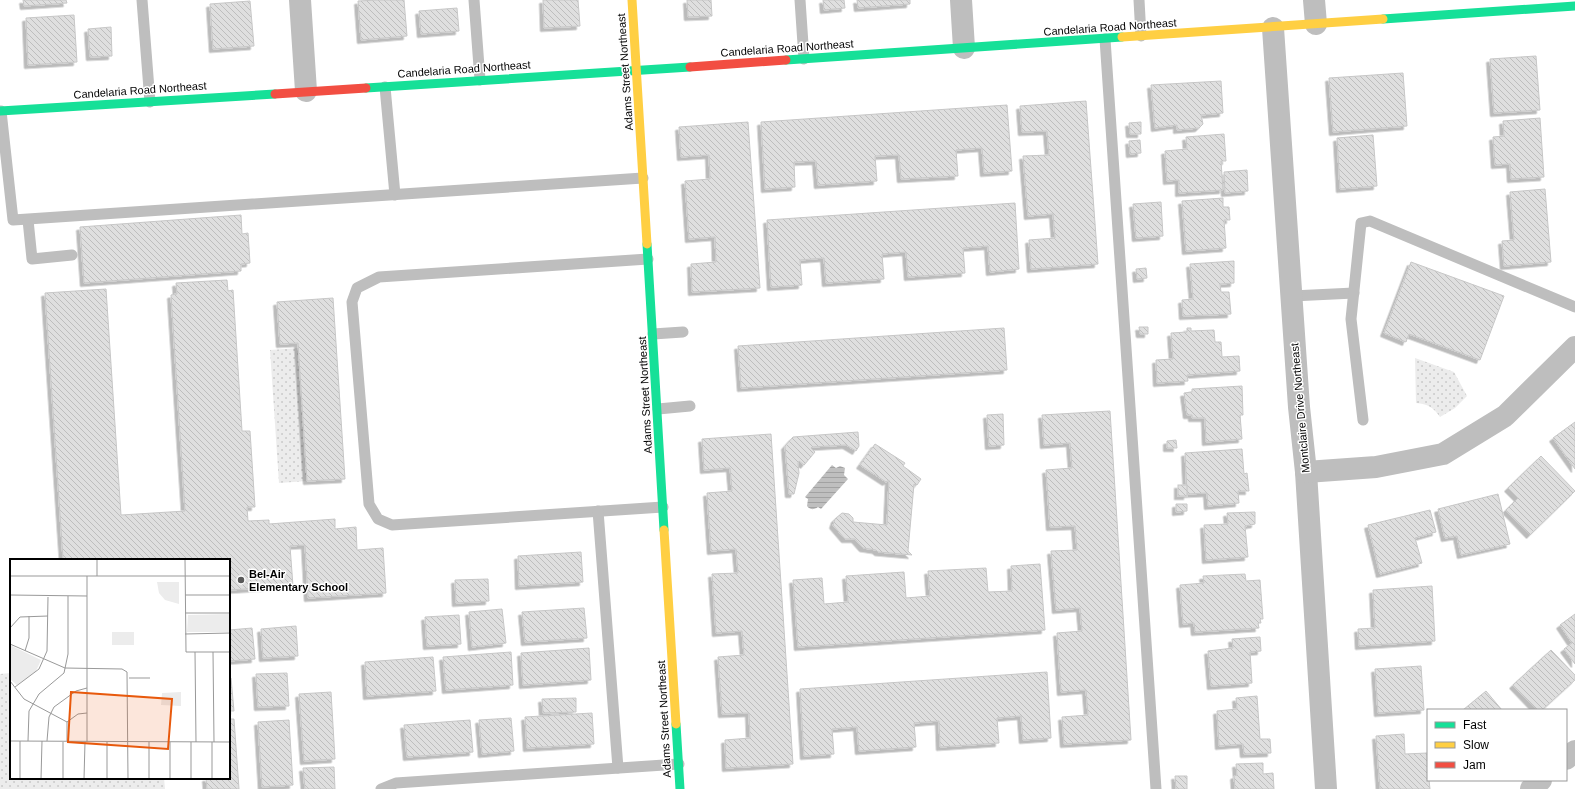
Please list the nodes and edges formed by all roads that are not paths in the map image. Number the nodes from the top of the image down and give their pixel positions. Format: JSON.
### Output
{"nodes":[{"id":1,"x":142,"y":0,"type":"edge"},
{"id":2,"x":300,"y":0,"type":"edge"},
{"id":3,"x":474,"y":0,"type":"edge"},
{"id":4,"x":632,"y":0,"type":"edge"},
{"id":5,"x":800,"y":0,"type":"edge"},
{"id":6,"x":961,"y":0,"type":"edge"},
{"id":7,"x":1139,"y":0,"type":"edge"},
{"id":8,"x":1314,"y":0,"type":"edge"},
{"id":9,"x":1489,"y":0,"type":"edge"},
{"id":10,"x":1575,"y":6,"type":"edge"},
{"id":11,"x":1490,"y":12,"type":"junction"},
{"id":12,"x":1316,"y":24,"type":"junction"},
{"id":13,"x":1274,"y":28,"type":"junction"},
{"id":14,"x":1141,"y":36,"type":"junction"},
{"id":15,"x":1105,"y":39,"type":"junction"},
{"id":16,"x":964,"y":48,"type":"junction"},
{"id":17,"x":804,"y":59,"type":"junction"},
{"id":18,"x":637,"y":70,"type":"junction"},
{"id":19,"x":480,"y":80,"type":"junction"},
{"id":20,"x":385,"y":87,"type":"junction"},
{"id":21,"x":306,"y":91,"type":"junction"},
{"id":22,"x":150,"y":102,"type":"junction"},
{"id":23,"x":1,"y":111,"type":"edge"},
{"id":24,"x":643,"y":178,"type":"junction"},
{"id":25,"x":395,"y":194,"type":"junction"},
{"id":26,"x":28,"y":220,"type":"junction"},
{"id":27,"x":72,"y":255,"type":"dead end"},
{"id":28,"x":648,"y":259,"type":"junction"},
{"id":29,"x":1354,"y":293,"type":"junction"},
{"id":30,"x":1292,"y":296,"type":"junction"},
{"id":31,"x":1575,"y":307,"type":"edge"},
{"id":32,"x":683,"y":332,"type":"dead end"},
{"id":33,"x":653,"y":334,"type":"junction"},
{"id":34,"x":1575,"y":347,"type":"edge"},
{"id":35,"x":690,"y":406,"type":"dead end"},
{"id":36,"x":658,"y":409,"type":"junction"},
{"id":37,"x":1363,"y":420,"type":"dead end"},
{"id":38,"x":1306,"y":472,"type":"junction"},
{"id":39,"x":664,"y":507,"type":"junction"},
{"id":40,"x":598,"y":511,"type":"junction"},
{"id":41,"x":1575,"y":751,"type":"edge"},
{"id":42,"x":1567,"y":758,"type":"edge"},
{"id":43,"x":679,"y":764,"type":"junction"},
{"id":44,"x":618,"y":768,"type":"junction"},
{"id":45,"x":1540,"y":781,"type":"edge"},
{"id":46,"x":381,"y":789,"type":"edge"},
{"id":47,"x":680,"y":789,"type":"edge"},
{"id":48,"x":1156,"y":789,"type":"edge"},
{"id":49,"x":1326,"y":789,"type":"edge"},
{"id":50,"x":1531,"y":789,"type":"edge"}],
"edges":[{"from":1,"to":22,"type":"lane"},
{"from":2,"to":21,"type":"street"},
{"from":3,"to":19,"type":"lane"},
{"from":4,"to":18,"type":"main road","name":"Adams Street Northeast"},
{"from":5,"to":17,"type":"lane"},
{"from":6,"to":16,"type":"street"},
{"from":7,"to":14,"type":"lane"},
{"from":8,"to":12,"type":"street"},
{"from":9,"to":11,"type":"lane"},
{"from":10,"to":11,"type":"main road","name":"Candelaria Road Northeast"},
{"from":11,"to":12,"type":"main road","name":"Candelaria Road Northeast"},
{"from":12,"to":13,"type":"main road","name":"Candelaria Road Northeast"},
{"from":13,"to":14,"type":"main road","name":"Candelaria Road Northeast"},
{"from":13,"to":30,"type":"street","name":"Montclaire Drive Northeast"},
{"from":14,"to":15,"type":"main road","name":"Candelaria Road Northeast"},
{"from":15,"to":16,"type":"main road","name":"Candelaria Road Northeast"},
{"from":15,"to":48,"type":"lane"},
{"from":16,"to":17,"type":"main road","name":"Candelaria Road Northeast"},
{"from":17,"to":18,"type":"main road","name":"Candelaria Road Northeast"},
{"from":18,"to":19,"type":"main road","name":"Candelaria Road Northeast"},
{"from":18,"to":24,"type":"main road","name":"Adams Street Northeast"},
{"from":19,"to":20,"type":"main road","name":"Candelaria Road Northeast"},
{"from":20,"to":21,"type":"main road","name":"Candelaria Road Northeast"},
{"from":20,"to":25,"type":"lane"},
{"from":21,"to":22,"type":"main road","name":"Candelaria Road Northeast"},
{"from":22,"to":23,"type":"main road","name":"Candelaria Road Northeast"},
{"from":23,"to":26,"type":"lane"},
{"from":24,"to":25,"type":"lane"},
{"from":24,"to":28,"type":"main road","name":"Adams Street Northeast"},
{"from":25,"to":26,"type":"lane"},
{"from":26,"to":27,"type":"lane"},
{"from":28,"to":33,"type":"main road","name":"Adams Street Northeast"},
{"from":28,"to":40,"type":"lane"},
{"from":29,"to":30,"type":"lane"},
{"from":29,"to":31,"type":"lane"},
{"from":29,"to":37,"type":"lane"},
{"from":30,"to":38,"type":"street","name":"Montclaire Drive Northeast"},
{"from":32,"to":33,"type":"lane"},
{"from":33,"to":36,"type":"main road","name":"Adams Street Northeast"},
{"from":34,"to":38,"type":"street"},
{"from":35,"to":36,"type":"lane"},
{"from":36,"to":39,"type":"main road","name":"Adams Street Northeast"},
{"from":38,"to":49,"type":"street","name":"Montclaire Drive Northeast"},
{"from":39,"to":40,"type":"lane"},
{"from":39,"to":43,"type":"main road","name":"Adams Street Northeast"},
{"from":40,"to":44,"type":"lane"},
{"from":41,"to":42,"type":"street"},
{"from":43,"to":44,"type":"lane"},
{"from":43,"to":47,"type":"main road","name":"Adams Street Northeast"},
{"from":44,"to":46,"type":"lane"},
{"from":45,"to":50,"type":"street"}]}
